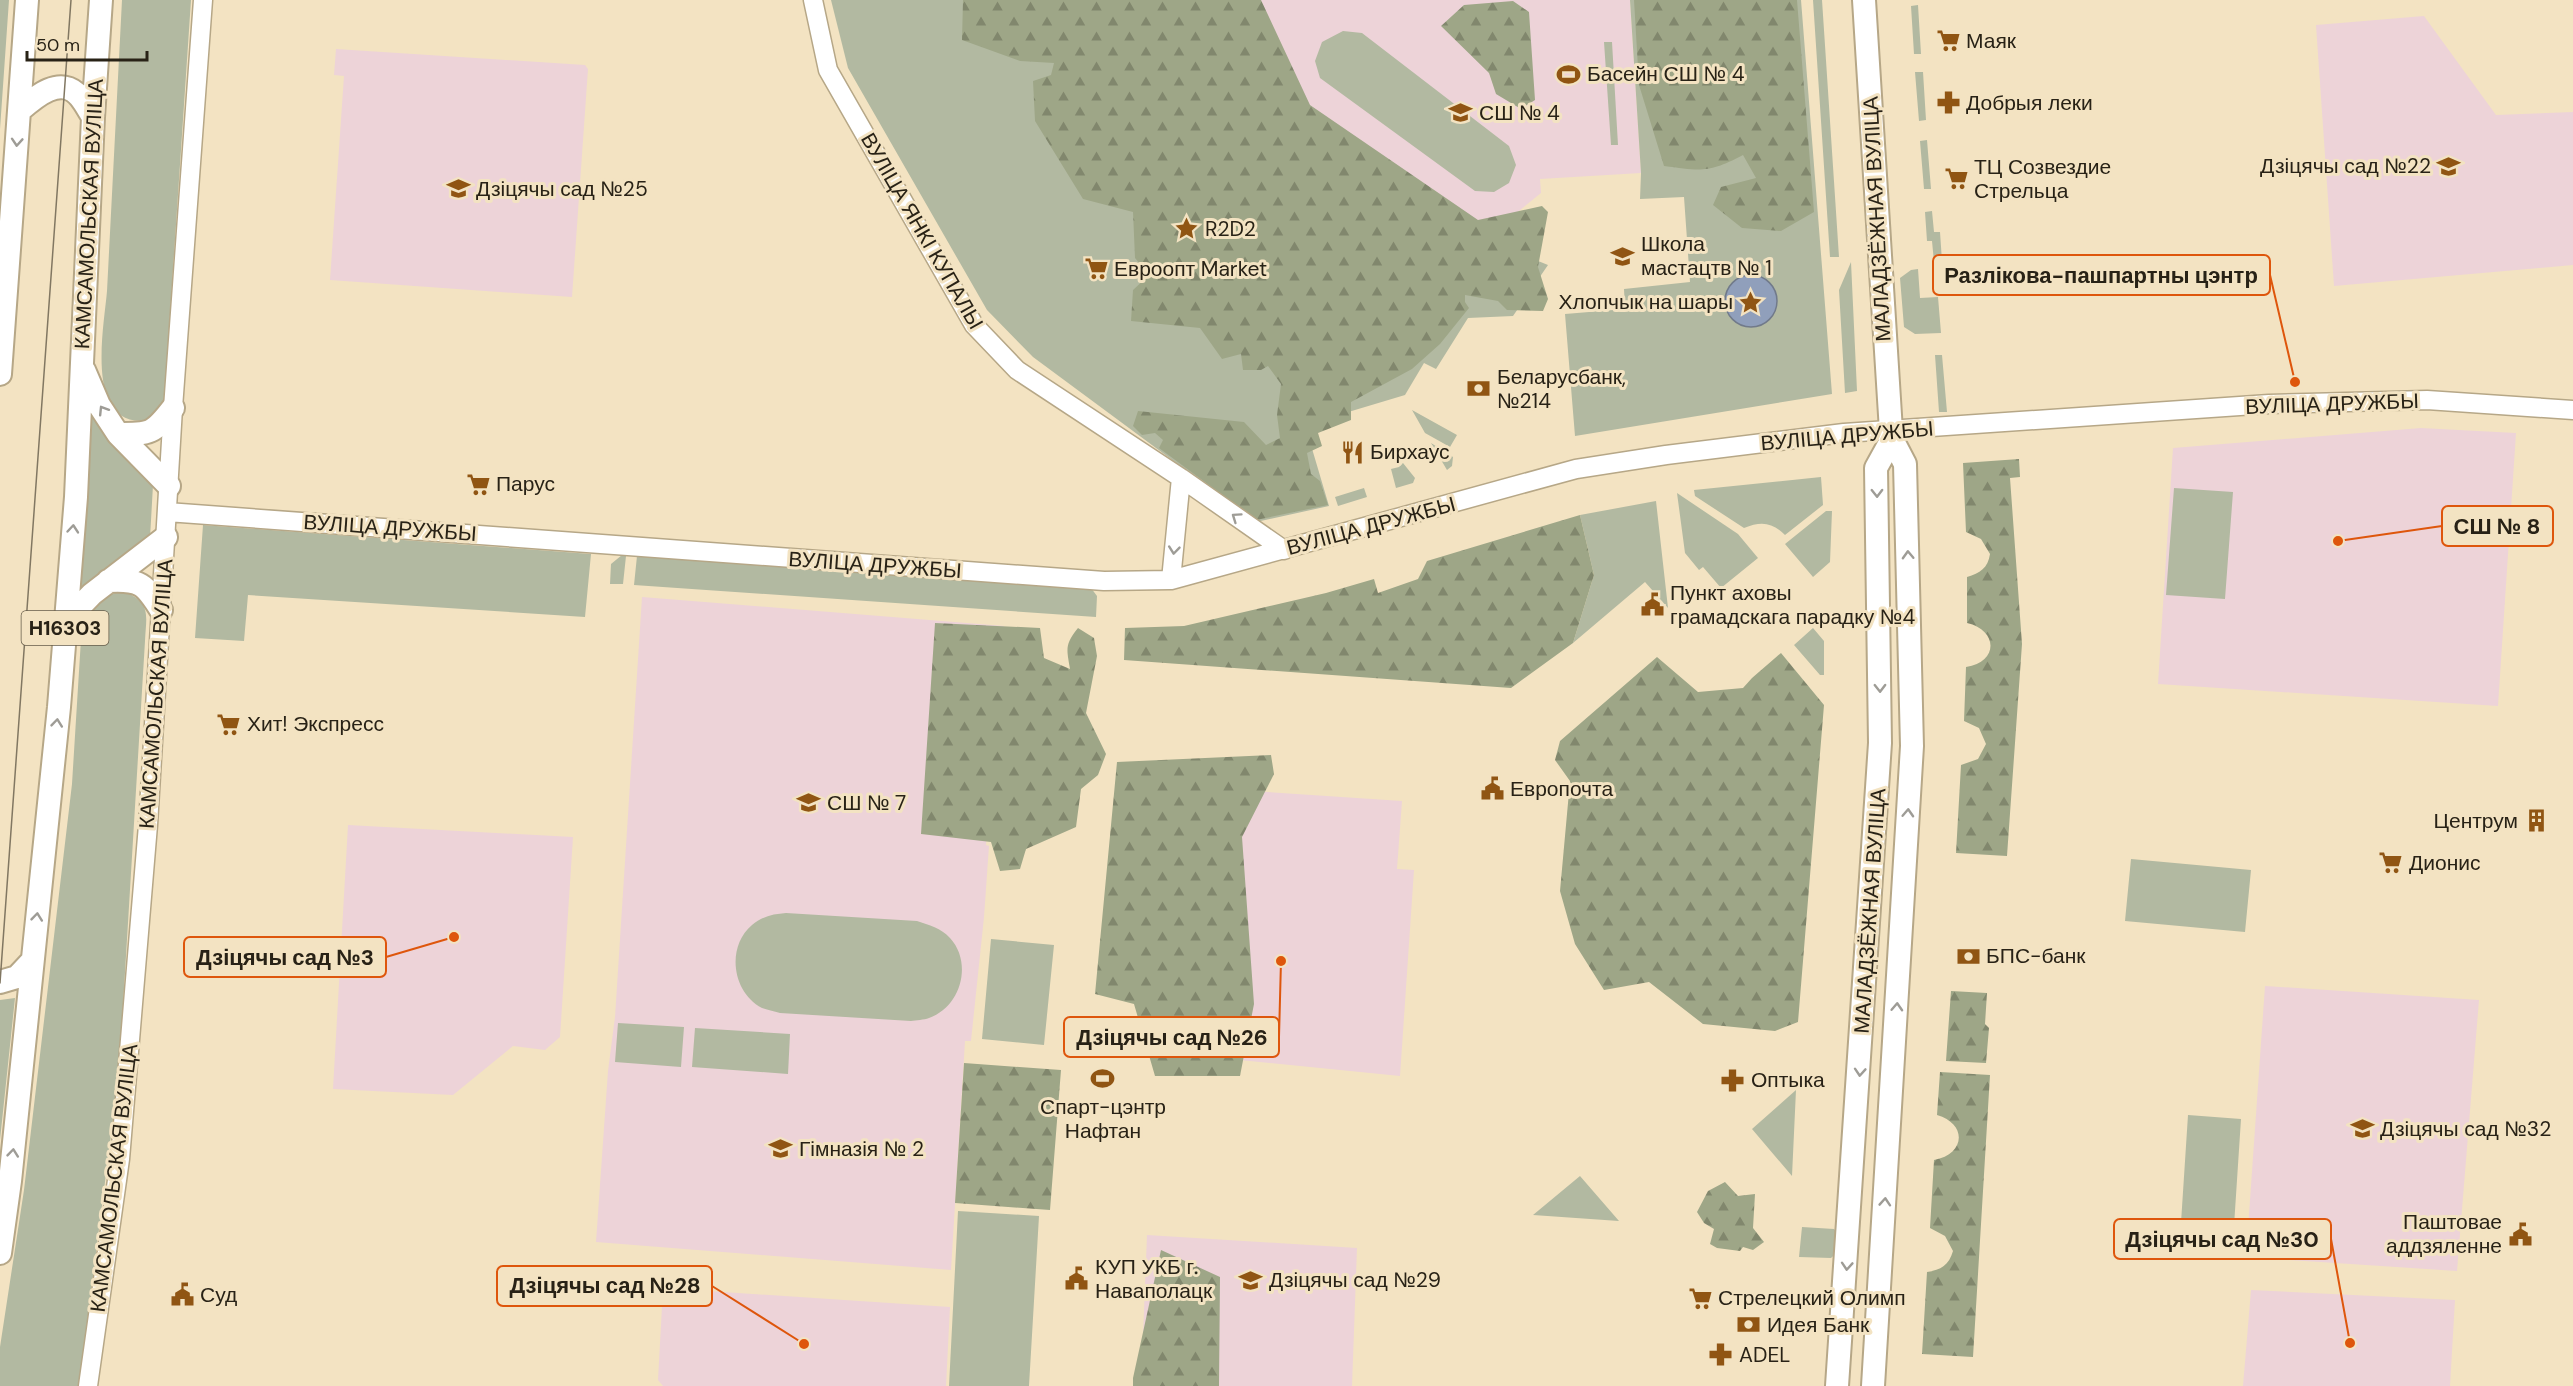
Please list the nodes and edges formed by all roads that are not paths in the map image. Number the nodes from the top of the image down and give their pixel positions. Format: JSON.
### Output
{"nodes":[{"id":1,"x":27,"y":0,"type":"edge"},
{"id":2,"x":101,"y":0,"type":"edge"},
{"id":3,"x":203,"y":0,"type":"edge"},
{"id":4,"x":813,"y":0,"type":"edge"},
{"id":5,"x":1864,"y":0,"type":"edge"},
{"id":6,"x":20,"y":111,"type":"junction"},
{"id":7,"x":93,"y":117,"type":"junction"},
{"id":8,"x":82,"y":364,"type":"junction"},
{"id":9,"x":0,"y":374,"type":"edge"},
{"id":10,"x":173,"y":408,"type":"junction"},
{"id":11,"x":2573,"y":410,"type":"edge"},
{"id":12,"x":118,"y":434,"type":"junction"},
{"id":13,"x":1892,"y":435,"type":"junction"},
{"id":14,"x":1181,"y":478,"type":"junction"},
{"id":15,"x":169,"y":486,"type":"junction"},
{"id":16,"x":167,"y":512,"type":"junction"},
{"id":17,"x":165,"y":537,"type":"junction"},
{"id":18,"x":1284,"y":550,"type":"junction"},
{"id":19,"x":1171,"y":580,"type":"junction"},
{"id":20,"x":108,"y":581,"type":"junction"},
{"id":21,"x":161,"y":610,"type":"junction"},
{"id":22,"x":65,"y":622,"type":"junction"},
{"id":23,"x":32,"y":960,"type":"junction"},
{"id":24,"x":0,"y":981,"type":"edge"},
{"id":25,"x":0,"y":1253,"type":"edge"},
{"id":26,"x":88,"y":1386,"type":"edge"},
{"id":27,"x":1837,"y":1386,"type":"edge"},
{"id":28,"x":1874,"y":1386,"type":"edge"}],
"edges":[{"from":1,"to":6,"type":"main road"},
{"from":2,"to":7,"type":"main road","name":"КАМСАМОЛЬСКАЯ ВУЛІЦА","number":"Н16303"},
{"from":3,"to":10,"type":"street","name":"КАМСАМОЛЬСКАЯ ВУЛІЦА"},
{"from":4,"to":14,"type":"street","name":"ВУЛІЦА ЯНКІ КУПАЛЫ"},
{"from":5,"to":13,"type":"main road","name":"МАЛАДЗЁЖНАЯ ВУЛІЦА"},
{"from":6,"to":7,"type":"main road"},
{"from":6,"to":9,"type":"main road","one_way":true},
{"from":7,"to":8,"type":"main road","name":"КАМСАМОЛЬСКАЯ ВУЛІЦА","number":"Н16303"},
{"from":12,"to":8,"type":"main road","one_way":true},
{"from":22,"to":8,"type":"main road","name":"КАМСАМОЛЬСКАЯ ВУЛІЦА","number":"Н16303","one_way":true},
{"from":10,"to":12,"type":"main road"},
{"from":10,"to":15,"type":"street","name":"КАМСАМОЛЬСКАЯ ВУЛІЦА"},
{"from":11,"to":13,"type":"street","name":"ВУЛІЦА ДРУЖБЫ"},
{"from":12,"to":15,"type":"main road"},
{"from":13,"to":18,"type":"street","name":"ВУЛІЦА ДРУЖБЫ"},
{"from":13,"to":27,"type":"main road","name":"МАЛАДЗЁЖНАЯ ВУЛІЦА","one_way":true},
{"from":28,"to":13,"type":"main road","name":"МАЛАДЗЁЖНАЯ ВУЛІЦА","one_way":true},
{"from":18,"to":14,"type":"street","name":"ВУЛІЦА ЯНКІ КУПАЛЫ","one_way":true},
{"from":14,"to":19,"type":"street","one_way":true},
{"from":15,"to":16,"type":"street","name":"КАМСАМОЛЬСКАЯ ВУЛІЦА"},
{"from":16,"to":17,"type":"street","name":"КАМСАМОЛЬСКАЯ ВУЛІЦА"},
{"from":16,"to":19,"type":"street","name":"ВУЛІЦА ДРУЖБЫ"},
{"from":17,"to":20,"type":"main road"},
{"from":17,"to":21,"type":"street","name":"КАМСАМОЛЬСКАЯ ВУЛІЦА"},
{"from":18,"to":19,"type":"street","name":"ВУЛІЦА ДРУЖБЫ"},
{"from":20,"to":21,"type":"main road"},
{"from":20,"to":22,"type":"main road"},
{"from":21,"to":26,"type":"street","name":"КАМСАМОЛЬСКАЯ ВУЛІЦА"},
{"from":23,"to":22,"type":"main road","name":"КАМСАМОЛЬСКАЯ ВУЛІЦА","number":"Н16303","one_way":true},
{"from":23,"to":24,"type":"main road"},
{"from":25,"to":23,"type":"main road","name":"КАМСАМОЛЬСКАЯ ВУЛІЦА","number":"Н16303","one_way":true}]}
